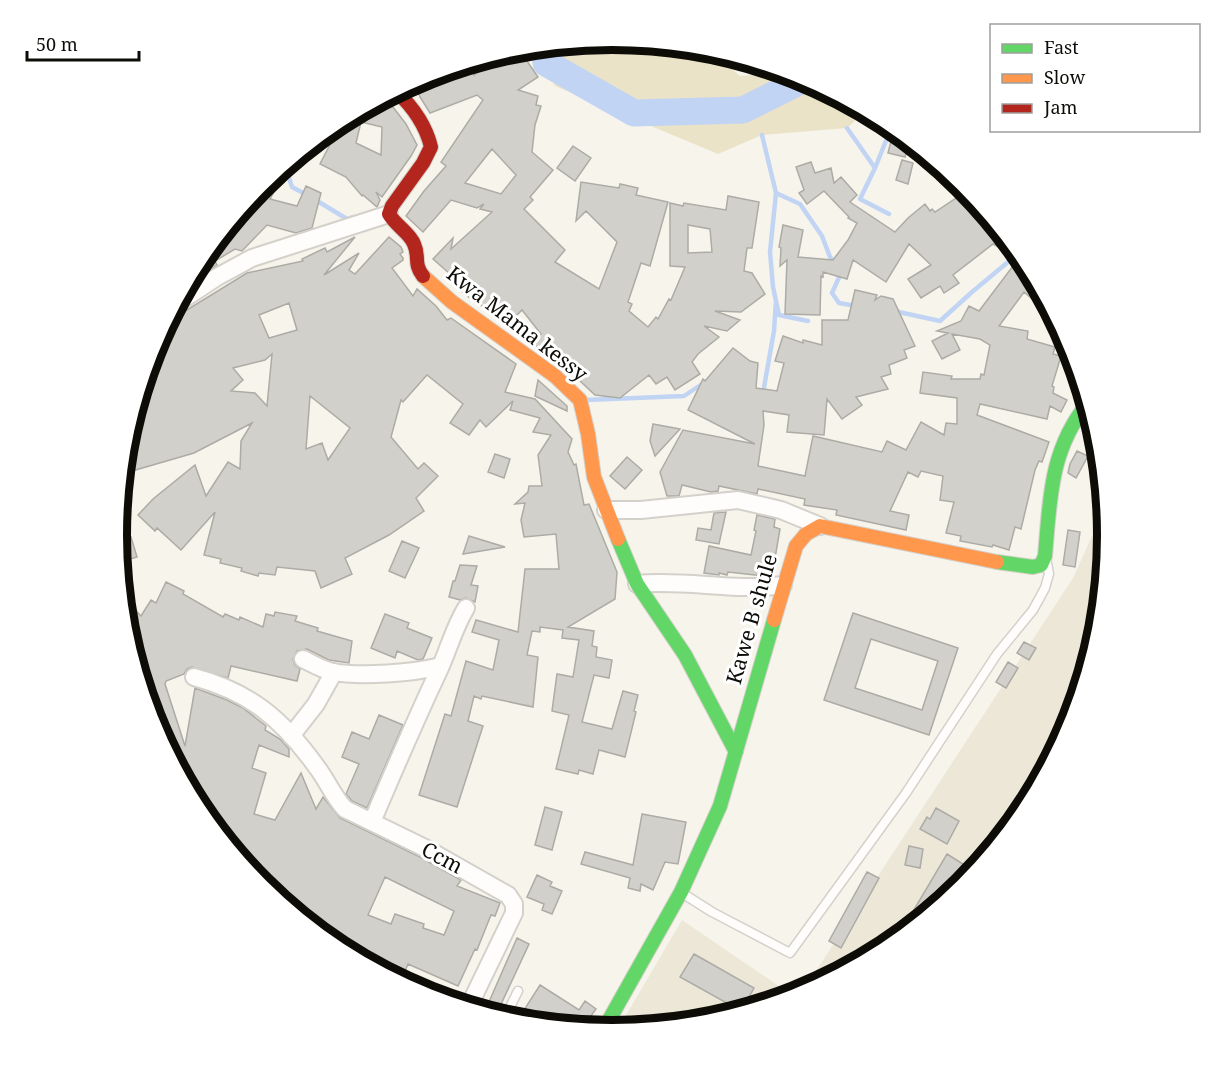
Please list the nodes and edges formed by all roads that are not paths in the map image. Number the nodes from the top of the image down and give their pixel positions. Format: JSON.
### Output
{"nodes":[{"id":1,"x":402,"y":97,"type":"edge"},
{"id":2,"x":389,"y":214,"type":"junction"},
{"id":3,"x":191,"y":294,"type":"edge"},
{"id":4,"x":1080,"y":411,"type":"edge"},
{"id":5,"x":606,"y":510,"type":"junction"},
{"id":6,"x":820,"y":526,"type":"junction"},
{"id":7,"x":1046,"y":556,"type":"junction"},
{"id":8,"x":637,"y":584,"type":"junction"},
{"id":9,"x":783,"y":585,"type":"junction"},
{"id":10,"x":466,"y":608,"type":"dead end"},
{"id":11,"x":303,"y":659,"type":"dead end"},
{"id":12,"x":441,"y":666,"type":"junction"},
{"id":13,"x":334,"y":672,"type":"junction"},
{"id":14,"x":194,"y":677,"type":"dead end"},
{"id":15,"x":291,"y":736,"type":"junction"},
{"id":16,"x":736,"y":752,"type":"junction"},
{"id":17,"x":372,"y":822,"type":"junction"},
{"id":18,"x":681,"y":892,"type":"junction"},
{"id":19,"x":518,"y":991,"type":"dead end"},
{"id":20,"x":472,"y":999,"type":"edge"},
{"id":21,"x":509,"y":1008,"type":"edge"},
{"id":22,"x":609,"y":1020,"type":"edge"}],
"edges":[{"from":1,"to":2,"type":"street"},
{"from":2,"to":3,"type":"street"},
{"from":2,"to":5,"type":"street","name":"Kwa Mama kessy"},
{"from":4,"to":7,"type":"street"},
{"from":5,"to":6,"type":"street"},
{"from":5,"to":8,"type":"street","name":"Kwa Mama kessy"},
{"from":6,"to":7,"type":"street"},
{"from":6,"to":9,"type":"street","name":"Kawe B shule"},
{"from":7,"to":18,"type":"lane"},
{"from":8,"to":9,"type":"street"},
{"from":8,"to":16,"type":"street","name":"Kwa Mama kessy"},
{"from":9,"to":16,"type":"street","name":"Kawe B shule"},
{"from":10,"to":12,"type":"street"},
{"from":11,"to":13,"type":"street"},
{"from":12,"to":13,"type":"street"},
{"from":12,"to":17,"type":"street"},
{"from":13,"to":15,"type":"street"},
{"from":14,"to":15,"type":"street","name":"Ccm"},
{"from":15,"to":17,"type":"street","name":"Ccm"},
{"from":16,"to":18,"type":"street","name":"Kawe B shule"},
{"from":17,"to":20,"type":"street","name":"Ccm"},
{"from":18,"to":22,"type":"street","name":"Kawe B shule"},
{"from":19,"to":21,"type":"lane"}]}
